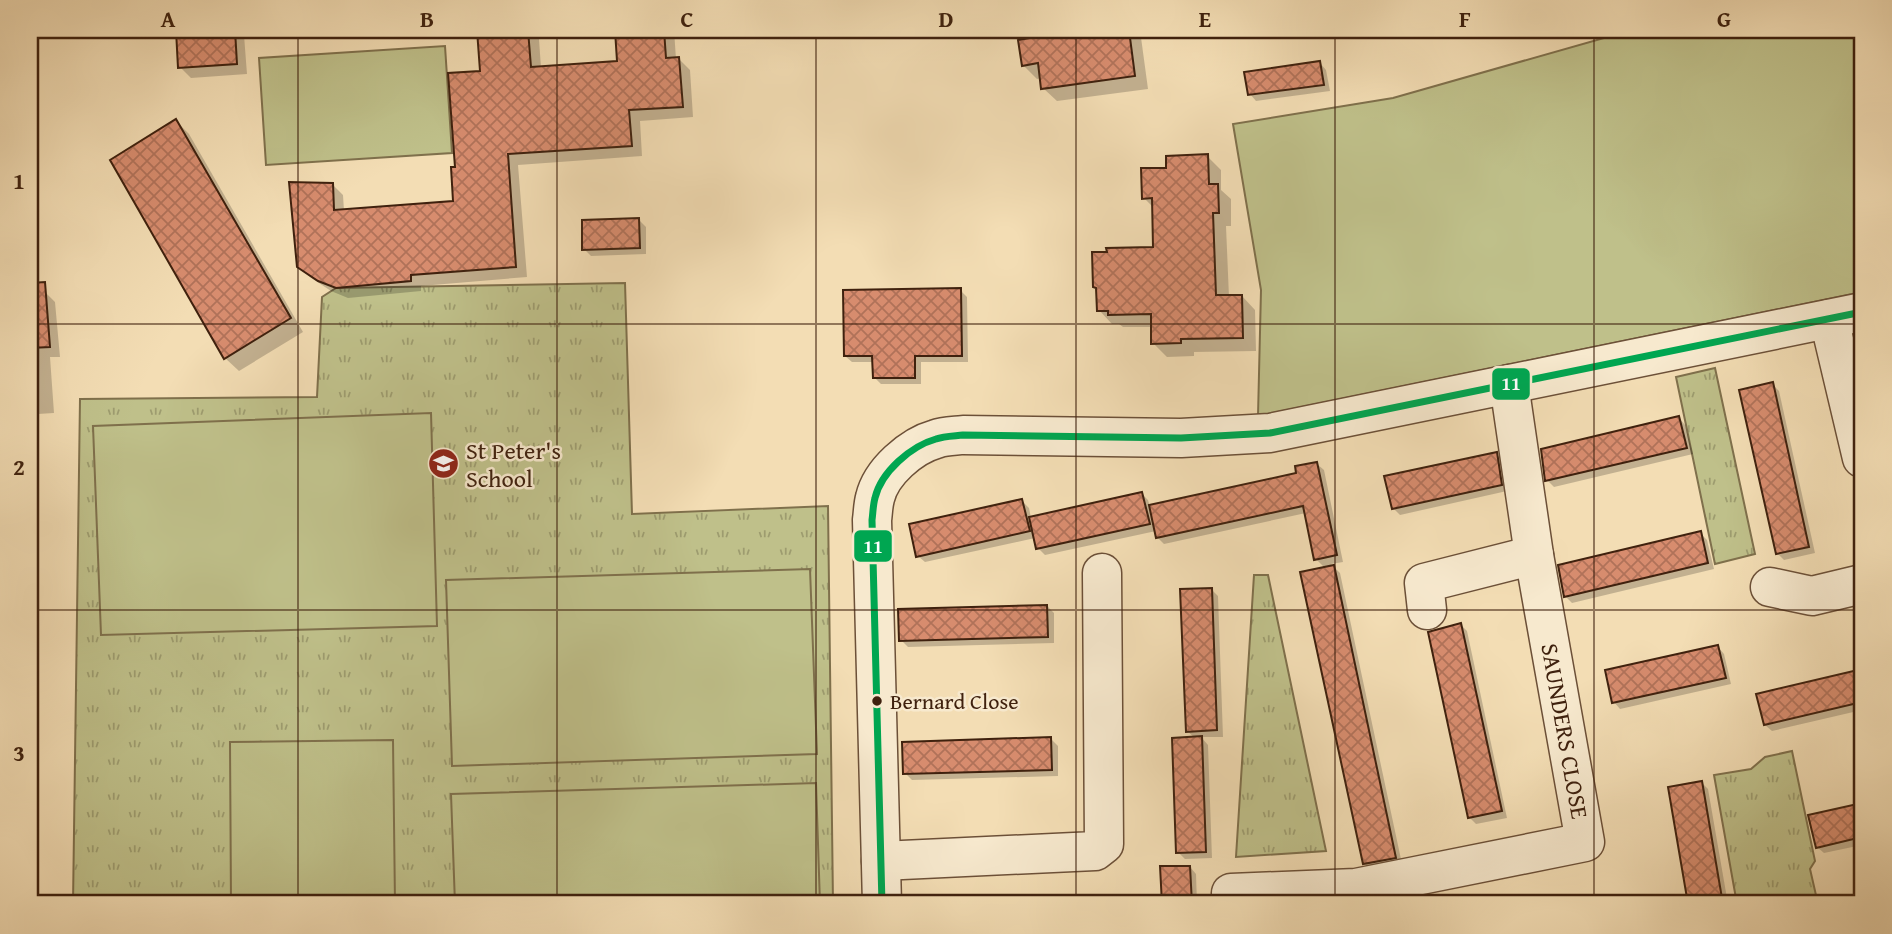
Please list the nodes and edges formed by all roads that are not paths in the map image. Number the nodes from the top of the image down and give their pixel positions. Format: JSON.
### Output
{"nodes":[{"id":1,"x":1846,"y":316,"type":"edge"},
{"id":2,"x":1509,"y":384,"type":"junction"},
{"id":3,"x":1862,"y":458,"type":"edge"},
{"id":4,"x":1534,"y":555,"type":"junction"},
{"id":5,"x":1102,"y":573,"type":"dead end"},
{"id":6,"x":1862,"y":584,"type":"edge"},
{"id":7,"x":1770,"y":587,"type":"dead end"},
{"id":8,"x":1427,"y":610,"type":"dead end"},
{"id":9,"x":881,"y":861,"type":"junction"},
{"id":10,"x":1231,"y":893,"type":"dead end"},
{"id":11,"x":882,"y":904,"type":"edge"}],
"edges":[{"from":1,"to":2,"type":"street"},
{"from":1,"to":3,"type":"street"},
{"from":2,"to":4,"type":"street","name":"SAUNDERS CLOSE"},
{"from":2,"to":9,"type":"street"},
{"from":4,"to":8,"type":"street"},
{"from":4,"to":10,"type":"street","name":"SAUNDERS CLOSE"},
{"from":5,"to":9,"type":"street"},
{"from":6,"to":7,"type":"street"},
{"from":9,"to":11,"type":"street"}]}
